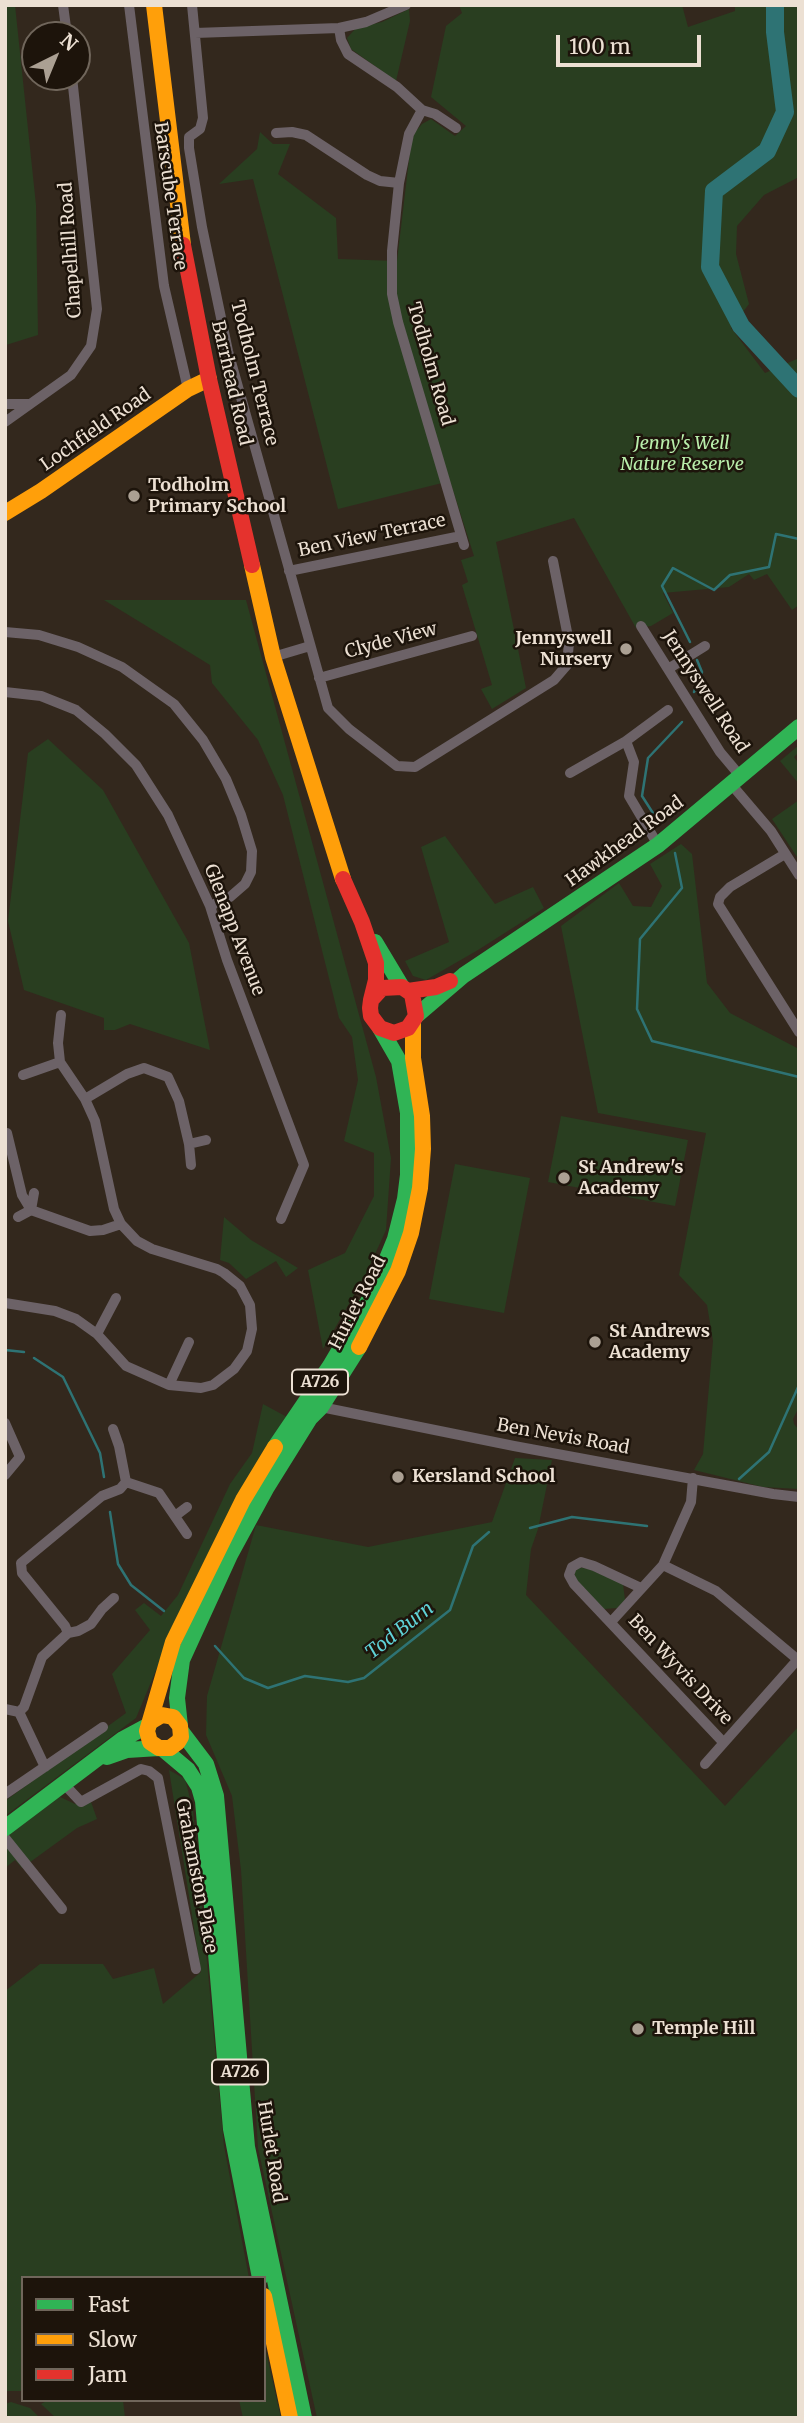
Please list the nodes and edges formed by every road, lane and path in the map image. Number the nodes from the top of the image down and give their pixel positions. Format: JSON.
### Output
{"nodes":[{"id":1,"x":129,"y":5,"type":"edge"},
{"id":2,"x":154,"y":5,"type":"edge"},
{"id":3,"x":191,"y":5,"type":"edge"},
{"id":4,"x":407,"y":5,"type":"edge"},
{"id":5,"x":339,"y":28,"type":"junction"},
{"id":6,"x":195,"y":33,"type":"junction"},
{"id":7,"x":74,"y":91,"type":"edge"},
{"id":8,"x":422,"y":110,"type":"junction"},
{"id":9,"x":456,"y":128,"type":"dead end"},
{"id":10,"x":276,"y":133,"type":"dead end"},
{"id":11,"x":399,"y":183,"type":"junction"},
{"id":12,"x":209,"y":379,"type":"junction"},
{"id":13,"x":188,"y":389,"type":"junction"},
{"id":14,"x":5,"y":404,"type":"edge"},
{"id":15,"x":29,"y":404,"type":"junction"},
{"id":16,"x":5,"y":422,"type":"edge"},
{"id":17,"x":5,"y":513,"type":"edge"},
{"id":18,"x":463,"y":540,"type":"joint"},
{"id":19,"x":552,"y":561,"type":"dead end"},
{"id":20,"x":289,"y":571,"type":"junction"},
{"id":21,"x":641,"y":626,"type":"dead end"},
{"id":22,"x":5,"y":632,"type":"edge"},
{"id":23,"x":472,"y":636,"type":"dead end"},
{"id":24,"x":310,"y":646,"type":"junction"},
{"id":25,"x":705,"y":646,"type":"dead end"},
{"id":26,"x":272,"y":657,"type":"junction"},
{"id":27,"x":667,"y":669,"type":"junction"},
{"id":28,"x":319,"y":678,"type":"junction"},
{"id":29,"x":5,"y":692,"type":"edge"},
{"id":30,"x":668,"y":710,"type":"dead end"},
{"id":31,"x":799,"y":727,"type":"edge"},
{"id":32,"x":626,"y":741,"type":"junction"},
{"id":33,"x":570,"y":773,"type":"dead end"},
{"id":34,"x":736,"y":781,"type":"junction"},
{"id":35,"x":658,"y":845,"type":"junction"},
{"id":36,"x":785,"y":854,"type":"junction"},
{"id":37,"x":799,"y":875,"type":"edge"},
{"id":38,"x":210,"y":906,"type":"junction"},
{"id":39,"x":362,"y":922,"type":"junction"},
{"id":40,"x":464,"y":975,"type":"junction"},
{"id":41,"x":405,"y":989,"type":"junction"},
{"id":42,"x":372,"y":1000,"type":"junction"},
{"id":43,"x":61,"y":1015,"type":"dead end"},
{"id":44,"x":414,"y":1019,"type":"junction"},
{"id":45,"x":380,"y":1028,"type":"junction"},
{"id":46,"x":799,"y":1032,"type":"edge"},
{"id":47,"x":61,"y":1062,"type":"junction"},
{"id":48,"x":23,"y":1075,"type":"dead end"},
{"id":49,"x":85,"y":1099,"type":"junction"},
{"id":50,"x":7,"y":1133,"type":"dead end"},
{"id":51,"x":206,"y":1140,"type":"dead end"},
{"id":52,"x":189,"y":1144,"type":"junction"},
{"id":53,"x":191,"y":1166,"type":"dead end"},
{"id":54,"x":34,"y":1193,"type":"dead end"},
{"id":55,"x":31,"y":1210,"type":"junction"},
{"id":56,"x":18,"y":1217,"type":"dead end"},
{"id":57,"x":281,"y":1219,"type":"dead end"},
{"id":58,"x":121,"y":1224,"type":"junction"},
{"id":59,"x":116,"y":1298,"type":"dead end"},
{"id":60,"x":5,"y":1303,"type":"edge"},
{"id":61,"x":97,"y":1334,"type":"junction"},
{"id":62,"x":189,"y":1342,"type":"dead end"},
{"id":63,"x":169,"y":1385,"type":"junction"},
{"id":64,"x":321,"y":1407,"type":"junction"},
{"id":65,"x":5,"y":1423,"type":"edge"},
{"id":66,"x":113,"y":1429,"type":"dead end"},
{"id":67,"x":5,"y":1475,"type":"edge"},
{"id":68,"x":694,"y":1478,"type":"junction"},
{"id":69,"x":126,"y":1482,"type":"junction"},
{"id":70,"x":799,"y":1497,"type":"edge"},
{"id":71,"x":187,"y":1507,"type":"dead end"},
{"id":72,"x":175,"y":1516,"type":"junction"},
{"id":73,"x":187,"y":1534,"type":"dead end"},
{"id":74,"x":663,"y":1565,"type":"junction"},
{"id":75,"x":641,"y":1588,"type":"junction"},
{"id":76,"x":114,"y":1598,"type":"dead end"},
{"id":77,"x":102,"y":1609,"type":"junction"},
{"id":78,"x":111,"y":1618,"type":"dead end"},
{"id":79,"x":611,"y":1622,"type":"junction"},
{"id":80,"x":68,"y":1633,"type":"junction"},
{"id":81,"x":798,"y":1659,"type":"edge"},
{"id":82,"x":5,"y":1709,"type":"edge"},
{"id":83,"x":19,"y":1712,"type":"junction"},
{"id":84,"x":150,"y":1723,"type":"junction"},
{"id":85,"x":103,"y":1727,"type":"dead end"},
{"id":86,"x":181,"y":1729,"type":"junction"},
{"id":87,"x":723,"y":1742,"type":"junction"},
{"id":88,"x":161,"y":1749,"type":"junction"},
{"id":89,"x":92,"y":1763,"type":"junction"},
{"id":90,"x":705,"y":1764,"type":"dead end"},
{"id":91,"x":45,"y":1767,"type":"junction"},
{"id":92,"x":64,"y":1784,"type":"junction"},
{"id":93,"x":6,"y":1794,"type":"edge"},
{"id":94,"x":5,"y":1828,"type":"edge"},
{"id":95,"x":5,"y":1838,"type":"edge"},
{"id":96,"x":62,"y":1909,"type":"dead end"},
{"id":97,"x":196,"y":1969,"type":"dead end"},
{"id":98,"x":260,"y":2276,"type":"edge"},
{"id":99,"x":266,"y":2305,"type":"edge"},
{"id":100,"x":290,"y":2418,"type":"edge"},
{"id":101,"x":304,"y":2418,"type":"edge"}],
"edges":[{"from":1,"to":13,"type":"street","name":"Barscube Terrace"},
{"from":2,"to":12,"type":"main road","name":"Barrhead Road"},
{"from":3,"to":6,"type":"street"},
{"from":4,"to":5,"type":"street"},
{"from":5,"to":6,"type":"street"},
{"from":5,"to":8,"type":"street"},
{"from":6,"to":20,"type":"street","name":"Todholm Terrace"},
{"from":7,"to":15,"type":"street","name":"Chapelhill Road"},
{"from":8,"to":9,"type":"street"},
{"from":8,"to":11,"type":"street","name":"Todholm Road"},
{"from":10,"to":11,"type":"street"},
{"from":11,"to":18,"type":"street","name":"Todholm Road"},
{"from":12,"to":13,"type":"main road","name":"Lochfield Road"},
{"from":12,"to":26,"type":"main road","name":"Barrhead Road"},
{"from":13,"to":17,"type":"main road","name":"Lochfield Road"},
{"from":14,"to":15,"type":"street"},
{"from":15,"to":16,"type":"street","name":"Chapelhill Road"},
{"from":18,"to":20,"type":"street","name":"Ben View Terrace"},
{"from":19,"to":28,"type":"street","name":"Todholm Terrace"},
{"from":20,"to":24,"type":"street","name":"Todholm Terrace"},
{"from":21,"to":27,"type":"street","name":"Jennyswell Road"},
{"from":22,"to":38,"type":"street"},
{"from":23,"to":28,"type":"street","name":"Clyde View"},
{"from":24,"to":26,"type":"street"},
{"from":24,"to":28,"type":"street","name":"Todholm Terrace"},
{"from":25,"to":27,"type":"street"},
{"from":26,"to":39,"type":"main road","name":"Barrhead Road"},
{"from":27,"to":34,"type":"street","name":"Jennyswell Road"},
{"from":29,"to":38,"type":"street","name":"Glenapp Avenue"},
{"from":30,"to":32,"type":"street"},
{"from":31,"to":34,"type":"main road","name":"Hawkhead Road"},
{"from":32,"to":33,"type":"street"},
{"from":32,"to":35,"type":"street"},
{"from":34,"to":35,"type":"main road","name":"Hawkhead Road"},
{"from":34,"to":36,"type":"street","name":"Jennyswell Road"},
{"from":35,"to":40,"type":"main road","name":"Hawkhead Road"},
{"from":36,"to":37,"type":"street","name":"Jennyswell Road"},
{"from":36,"to":46,"type":"street"},
{"from":38,"to":57,"type":"street","name":"Glenapp Avenue"},
{"from":39,"to":41,"type":"main road","name":"Barrhead Road"},
{"from":39,"to":42,"type":"main road","name":"Barrhead Road"},
{"from":40,"to":41,"type":"main road","name":"Hawkhead Road"},
{"from":40,"to":44,"type":"main road","name":"Hawkhead Road"},
{"from":41,"to":42,"type":"main road"},
{"from":41,"to":44,"type":"main road"},
{"from":42,"to":45,"type":"main road"},
{"from":43,"to":47,"type":"street"},
{"from":44,"to":45,"type":"main road"},
{"from":44,"to":64,"type":"main road","name":"Hurlet Road","number":"A726"},
{"from":45,"to":84,"type":"main road","name":"Hurlet Road","number":"A726"},
{"from":47,"to":48,"type":"street"},
{"from":47,"to":49,"type":"street"},
{"from":49,"to":52,"type":"street"},
{"from":49,"to":58,"type":"street"},
{"from":50,"to":55,"type":"street"},
{"from":51,"to":52,"type":"street"},
{"from":52,"to":53,"type":"street"},
{"from":54,"to":55,"type":"street"},
{"from":55,"to":56,"type":"street"},
{"from":55,"to":58,"type":"street"},
{"from":58,"to":63,"type":"street"},
{"from":59,"to":61,"type":"street"},
{"from":60,"to":61,"type":"street"},
{"from":61,"to":63,"type":"street"},
{"from":62,"to":63,"type":"street"},
{"from":64,"to":68,"type":"street","name":"Ben Nevis Road"},
{"from":64,"to":86,"type":"main road","name":"Hurlet Road","number":"A726"},
{"from":65,"to":67,"type":"street"},
{"from":66,"to":69,"type":"street"},
{"from":68,"to":70,"type":"street","name":"Ben Nevis Road"},
{"from":68,"to":74,"type":"street","name":"Ben Wyvis Drive"},
{"from":69,"to":72,"type":"street"},
{"from":69,"to":80,"type":"street"},
{"from":71,"to":72,"type":"street"},
{"from":72,"to":73,"type":"street"},
{"from":74,"to":75,"type":"street","name":"Ben Wyvis Drive"},
{"from":74,"to":81,"type":"street"},
{"from":75,"to":79,"type":"street","name":"Ben Wyvis Drive"},
{"from":75,"to":79,"type":"street","name":"Ben Wyvis Drive"},
{"from":76,"to":77,"type":"street"},
{"from":77,"to":78,"type":"street"},
{"from":77,"to":80,"type":"street"},
{"from":79,"to":87,"type":"street","name":"Ben Wyvis Drive"},
{"from":80,"to":83,"type":"street"},
{"from":81,"to":87,"type":"street"},
{"from":82,"to":83,"type":"street"},
{"from":83,"to":91,"type":"street"},
{"from":84,"to":86,"type":"main road"},
{"from":84,"to":88,"type":"main road"},
{"from":84,"to":89,"type":"main road"},
{"from":85,"to":91,"type":"street"},
{"from":86,"to":88,"type":"main road"},
{"from":86,"to":101,"type":"main road","name":"Hurlet Road","number":"A726"},
{"from":87,"to":90,"type":"street"},
{"from":88,"to":89,"type":"main road"},
{"from":88,"to":98,"type":"main road","name":"Hurlet Road","number":"A726"},
{"from":89,"to":92,"type":"main road"},
{"from":91,"to":93,"type":"street"},
{"from":92,"to":94,"type":"main road"},
{"from":92,"to":97,"type":"street","name":"Grahamston Place"},
{"from":95,"to":96,"type":"street"},
{"from":99,"to":100,"type":"main road"}]}
